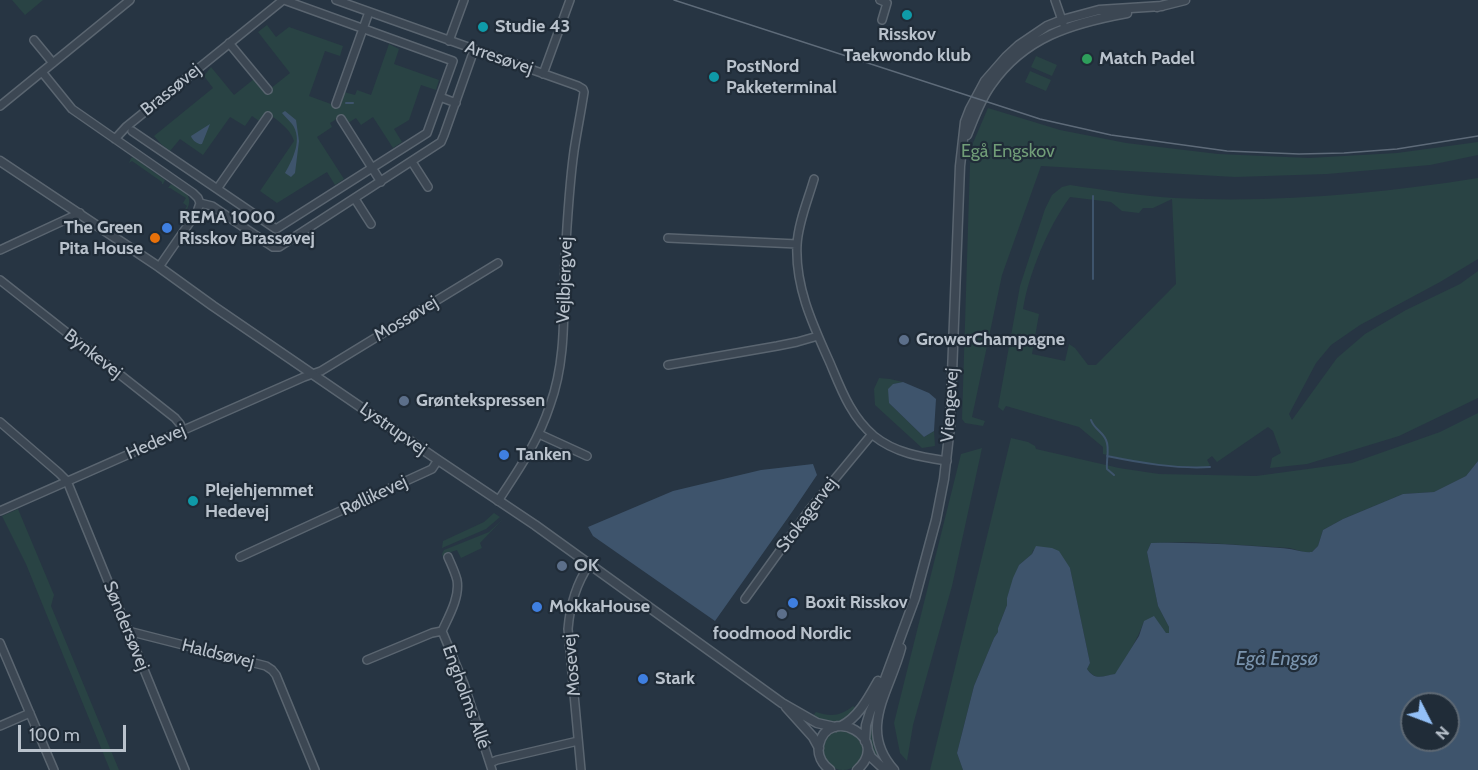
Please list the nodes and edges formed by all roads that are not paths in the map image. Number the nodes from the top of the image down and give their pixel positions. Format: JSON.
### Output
{"nodes":[{"id":1,"x":130,"y":0,"type":"edge"},
{"id":2,"x":284,"y":0,"type":"edge"},
{"id":3,"x":336,"y":0,"type":"edge"},
{"id":4,"x":464,"y":0,"type":"edge"},
{"id":5,"x":570,"y":0,"type":"edge"},
{"id":6,"x":880,"y":0,"type":"edge"},
{"id":7,"x":1055,"y":0,"type":"edge"},
{"id":8,"x":1185,"y":0,"type":"edge"},
{"id":9,"x":369,"y":12,"type":"junction"},
{"id":10,"x":882,"y":20,"type":"dead end"},
{"id":11,"x":1064,"y":24,"type":"junction"},
{"id":12,"x":364,"y":28,"type":"junction"},
{"id":13,"x":34,"y":40,"type":"dead end"},
{"id":14,"x":449,"y":41,"type":"junction"},
{"id":15,"x":230,"y":43,"type":"junction"},
{"id":16,"x":474,"y":50,"type":"junction"},
{"id":17,"x":53,"y":63,"type":"junction"},
{"id":18,"x":42,"y":72,"type":"junction"},
{"id":19,"x":543,"y":74,"type":"junction"},
{"id":20,"x":268,"y":90,"type":"dead end"},
{"id":21,"x":440,"y":97,"type":"junction"},
{"id":22,"x":456,"y":103,"type":"junction"},
{"id":23,"x":336,"y":104,"type":"dead end"},
{"id":24,"x":0,"y":106,"type":"edge"},
{"id":25,"x":268,"y":116,"type":"dead end"},
{"id":26,"x":341,"y":119,"type":"dead end"},
{"id":27,"x":132,"y":131,"type":"dead end"},
{"id":28,"x":115,"y":139,"type":"junction"},
{"id":29,"x":172,"y":158,"type":"junction"},
{"id":30,"x":0,"y":161,"type":"edge"},
{"id":31,"x":412,"y":162,"type":"junction"},
{"id":32,"x":372,"y":168,"type":"junction"},
{"id":33,"x":162,"y":172,"type":"junction"},
{"id":34,"x":814,"y":179,"type":"dead end"},
{"id":35,"x":381,"y":182,"type":"junction"},
{"id":36,"x":428,"y":187,"type":"dead end"},
{"id":37,"x":217,"y":189,"type":"junction"},
{"id":38,"x":355,"y":198,"type":"junction"},
{"id":39,"x":200,"y":203,"type":"junction"},
{"id":40,"x":250,"y":212,"type":"junction"},
{"id":41,"x":80,"y":213,"type":"junction"},
{"id":42,"x":371,"y":224,"type":"dead end"},
{"id":43,"x":241,"y":225,"type":"junction"},
{"id":44,"x":668,"y":238,"type":"dead end"},
{"id":45,"x":797,"y":244,"type":"junction"},
{"id":46,"x":0,"y":250,"type":"edge"},
{"id":47,"x":498,"y":263,"type":"dead end"},
{"id":48,"x":159,"y":267,"type":"junction"},
{"id":49,"x":0,"y":280,"type":"edge"},
{"id":50,"x":818,"y":336,"type":"junction"},
{"id":51,"x":668,"y":365,"type":"dead end"},
{"id":52,"x":313,"y":374,"type":"junction"},
{"id":53,"x":0,"y":422,"type":"edge"},
{"id":54,"x":183,"y":431,"type":"junction"},
{"id":55,"x":539,"y":434,"type":"junction"},
{"id":56,"x":872,"y":434,"type":"junction"},
{"id":57,"x":587,"y":456,"type":"dead end"},
{"id":58,"x":438,"y":460,"type":"junction"},
{"id":59,"x":946,"y":461,"type":"junction"},
{"id":60,"x":67,"y":481,"type":"junction"},
{"id":61,"x":498,"y":501,"type":"junction"},
{"id":62,"x":0,"y":511,"type":"edge"},
{"id":63,"x":240,"y":557,"type":"dead end"},
{"id":64,"x":448,"y":557,"type":"dead end"},
{"id":65,"x":590,"y":565,"type":"junction"},
{"id":66,"x":745,"y":599,"type":"dead end"},
{"id":67,"x":910,"y":614,"type":"junction"},
{"id":68,"x":128,"y":631,"type":"junction"},
{"id":69,"x":442,"y":631,"type":"junction"},
{"id":70,"x":0,"y":643,"type":"edge"},
{"id":71,"x":892,"y":658,"type":"junction"},
{"id":72,"x":367,"y":660,"type":"dead end"},
{"id":73,"x":782,"y":703,"type":"junction"},
{"id":74,"x":30,"y":713,"type":"junction"},
{"id":75,"x":0,"y":726,"type":"edge"},
{"id":76,"x":838,"y":727,"type":"junction"},
{"id":77,"x":578,"y":741,"type":"junction"},
{"id":78,"x":866,"y":745,"type":"junction"},
{"id":79,"x":819,"y":748,"type":"junction"},
{"id":80,"x":821,"y":759,"type":"junction"},
{"id":81,"x":491,"y":766,"type":"edge"},
{"id":82,"x":54,"y":770,"type":"edge"},
{"id":83,"x":185,"y":770,"type":"edge"},
{"id":84,"x":315,"y":770,"type":"edge"},
{"id":85,"x":581,"y":770,"type":"edge"},
{"id":86,"x":820,"y":770,"type":"edge"},
{"id":87,"x":830,"y":770,"type":"edge"},
{"id":88,"x":857,"y":770,"type":"edge"},
{"id":89,"x":885,"y":770,"type":"edge"},
{"id":90,"x":894,"y":770,"type":"edge"}],
"edges":[{"from":1,"to":17,"type":"street"},
{"from":2,"to":12,"type":"street","name":"Brassøvej"},
{"from":2,"to":15,"type":"street","name":"Brassøvej"},
{"from":3,"to":9,"type":"street","name":"Arresøvej"},
{"from":4,"to":14,"type":"street","name":"Arresøvej"},
{"from":5,"to":19,"type":"street","name":"Arresøvej"},
{"from":6,"to":10,"type":"street"},
{"from":7,"to":11,"type":"street"},
{"from":8,"to":11,"type":"street","name":"Viengevej"},
{"from":9,"to":12,"type":"street"},
{"from":9,"to":14,"type":"street","name":"Arresøvej"},
{"from":11,"to":59,"type":"street","name":"Viengevej"},
{"from":12,"to":21,"type":"street","name":"Brassøvej"},
{"from":12,"to":23,"type":"street"},
{"from":13,"to":17,"type":"street"},
{"from":14,"to":16,"type":"street","name":"Arresøvej"},
{"from":15,"to":20,"type":"street"},
{"from":15,"to":28,"type":"street","name":"Brassøvej"},
{"from":16,"to":19,"type":"street","name":"Arresøvej"},
{"from":16,"to":22,"type":"street"},
{"from":17,"to":18,"type":"street"},
{"from":18,"to":24,"type":"street"},
{"from":18,"to":28,"type":"street"},
{"from":19,"to":55,"type":"street","name":"Vejlbjergvej"},
{"from":21,"to":22,"type":"street"},
{"from":21,"to":32,"type":"street"},
{"from":22,"to":31,"type":"street"},
{"from":25,"to":37,"type":"street"},
{"from":26,"to":32,"type":"street"},
{"from":27,"to":29,"type":"street","name":"Brassøvej"},
{"from":28,"to":33,"type":"street"},
{"from":29,"to":33,"type":"street"},
{"from":29,"to":37,"type":"street","name":"Brassøvej"},
{"from":30,"to":41,"type":"street","name":"Lystrupvej"},
{"from":31,"to":35,"type":"street"},
{"from":31,"to":36,"type":"street"},
{"from":32,"to":35,"type":"street"},
{"from":32,"to":40,"type":"street","name":"Brassøvej"},
{"from":33,"to":39,"type":"street"},
{"from":34,"to":45,"type":"street"},
{"from":35,"to":38,"type":"street"},
{"from":37,"to":40,"type":"street","name":"Brassøvej"},
{"from":38,"to":42,"type":"street"},
{"from":38,"to":43,"type":"street"},
{"from":39,"to":43,"type":"street"},
{"from":39,"to":48,"type":"street"},
{"from":40,"to":43,"type":"street"},
{"from":41,"to":46,"type":"street"},
{"from":41,"to":48,"type":"street","name":"Lystrupvej"},
{"from":44,"to":45,"type":"street"},
{"from":45,"to":50,"type":"street"},
{"from":47,"to":52,"type":"street","name":"Mossøvej"},
{"from":48,"to":52,"type":"street","name":"Lystrupvej"},
{"from":49,"to":54,"type":"street","name":"Bynkevej"},
{"from":50,"to":51,"type":"street"},
{"from":50,"to":56,"type":"street"},
{"from":52,"to":54,"type":"street","name":"Hedevej"},
{"from":52,"to":58,"type":"street","name":"Lystrupvej"},
{"from":53,"to":60,"type":"street"},
{"from":54,"to":60,"type":"street","name":"Hedevej"},
{"from":55,"to":57,"type":"street"},
{"from":55,"to":61,"type":"street","name":"Vejlbjergvej"},
{"from":56,"to":59,"type":"street"},
{"from":56,"to":66,"type":"street","name":"Stokagervej"},
{"from":58,"to":61,"type":"street","name":"Lystrupvej"},
{"from":58,"to":63,"type":"street","name":"Røllikevej"},
{"from":59,"to":67,"type":"street","name":"Viengevej"},
{"from":60,"to":62,"type":"street","name":"Hedevej"},
{"from":60,"to":68,"type":"street","name":"Søndersøvej"},
{"from":61,"to":65,"type":"street","name":"Lystrupvej"},
{"from":64,"to":69,"type":"street","name":"Engholms Allé"},
{"from":65,"to":73,"type":"street","name":"Lystrupvej"},
{"from":65,"to":77,"type":"street","name":"Mosevej"},
{"from":67,"to":71,"type":"street","name":"Viengevej"},
{"from":67,"to":90,"type":"street"},
{"from":68,"to":83,"type":"street","name":"Søndersøvej"},
{"from":68,"to":84,"type":"street","name":"Haldsøvej"},
{"from":69,"to":72,"type":"street","name":"Engholms Allé"},
{"from":69,"to":81,"type":"street","name":"Engholms Allé"},
{"from":70,"to":74,"type":"street"},
{"from":71,"to":76,"type":"street","name":"Viengevej"},
{"from":71,"to":78,"type":"street","name":"Viengevej"},
{"from":73,"to":76,"type":"street","name":"Lystrupvej"},
{"from":73,"to":79,"type":"street","name":"Lystrupvej"},
{"from":74,"to":75,"type":"street"},
{"from":74,"to":82,"type":"street"},
{"from":76,"to":78,"type":"street","name":"Lystrupvej"},
{"from":76,"to":79,"type":"street","name":"Viengevej"},
{"from":77,"to":81,"type":"street","name":"Engholms Allé"},
{"from":77,"to":85,"type":"street","name":"Mosevej"},
{"from":78,"to":88,"type":"street","name":"Viengevej"},
{"from":78,"to":89,"type":"street"},
{"from":79,"to":80,"type":"street"},
{"from":80,"to":86,"type":"street"},
{"from":80,"to":87,"type":"street"}]}
